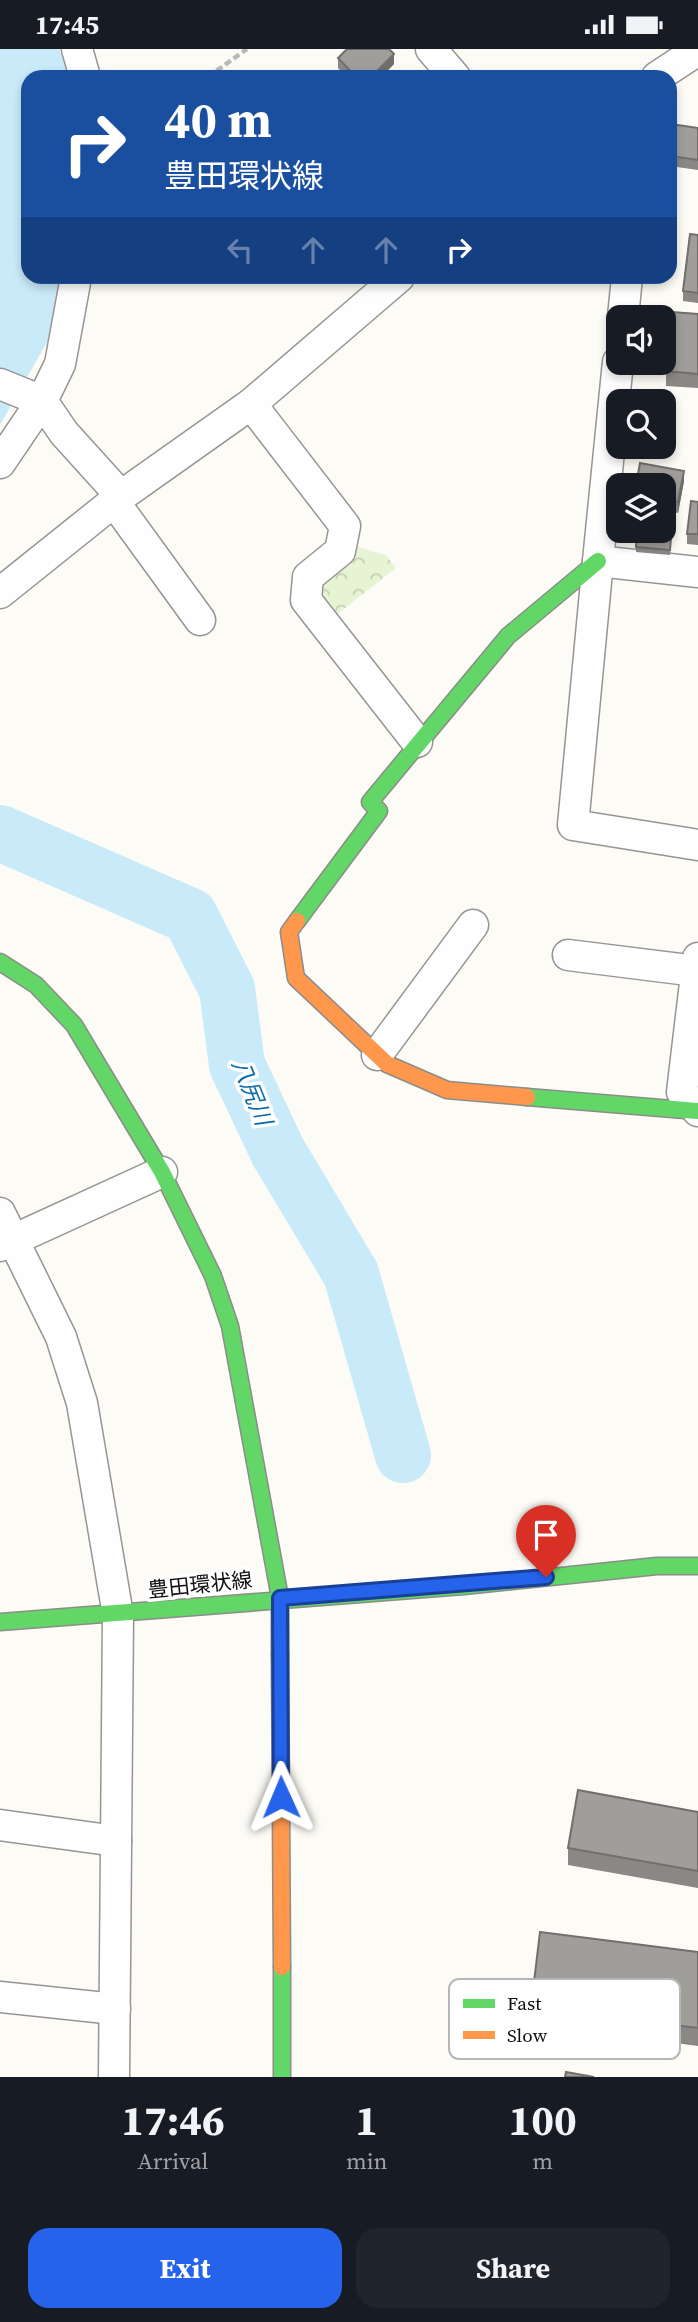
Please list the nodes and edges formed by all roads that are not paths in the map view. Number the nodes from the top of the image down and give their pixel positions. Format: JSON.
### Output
{"nodes":[{"id":1,"x":77,"y":49,"type":"edge"},
{"id":2,"x":431,"y":49,"type":"edge"},
{"id":3,"x":698,"y":50,"type":"edge"},
{"id":4,"x":83,"y":70,"type":"edge"},
{"id":5,"x":450,"y":70,"type":"edge"},
{"id":6,"x":668,"y":70,"type":"edge"},
{"id":7,"x":75,"y":284,"type":"edge"},
{"id":8,"x":391,"y":284,"type":"edge"},
{"id":9,"x":626,"y":284,"type":"edge"},
{"id":10,"x":624,"y":305,"type":"edge"},
{"id":11,"x":617,"y":375,"type":"edge"},
{"id":12,"x":0,"y":384,"type":"edge"},
{"id":13,"x":42,"y":401,"type":"junction"},
{"id":14,"x":251,"y":404,"type":"junction"},
{"id":15,"x":0,"y":463,"type":"edge"},
{"id":16,"x":118,"y":500,"type":"junction"},
{"id":17,"x":598,"y":561,"type":"junction"},
{"id":18,"x":698,"y":572,"type":"edge"},
{"id":19,"x":0,"y":593,"type":"edge"},
{"id":20,"x":200,"y":620,"type":"dead end"},
{"id":21,"x":417,"y":742,"type":"junction"},
{"id":22,"x":698,"y":845,"type":"edge"},
{"id":23,"x":472,"y":925,"type":"dead end"},
{"id":24,"x":568,"y":955,"type":"dead end"},
{"id":25,"x":0,"y":962,"type":"edge"},
{"id":26,"x":697,"y":965,"type":"edge"},
{"id":27,"x":377,"y":1055,"type":"junction"},
{"id":28,"x":698,"y":1111,"type":"edge"},
{"id":29,"x":162,"y":1172,"type":"junction"},
{"id":30,"x":0,"y":1213,"type":"edge"},
{"id":31,"x":7,"y":1242,"type":"edge"},
{"id":32,"x":698,"y":1566,"type":"edge"},
{"id":33,"x":280,"y":1598,"type":"junction"},
{"id":34,"x":118,"y":1615,"type":"junction"},
{"id":35,"x":0,"y":1622,"type":"edge"},
{"id":36,"x":0,"y":1825,"type":"edge"},
{"id":37,"x":116,"y":1841,"type":"junction"},
{"id":38,"x":0,"y":1997,"type":"edge"},
{"id":39,"x":115,"y":2009,"type":"junction"},
{"id":40,"x":114,"y":2077,"type":"edge"},
{"id":41,"x":282,"y":2077,"type":"edge"}],
"edges":[{"from":1,"to":4,"type":"street"},
{"from":2,"to":5,"type":"street"},
{"from":3,"to":6,"type":"street"},
{"from":7,"to":13,"type":"street"},
{"from":8,"to":14,"type":"street"},
{"from":9,"to":10,"type":"street"},
{"from":11,"to":17,"type":"street"},
{"from":12,"to":13,"type":"street"},
{"from":13,"to":15,"type":"street"},
{"from":13,"to":16,"type":"street"},
{"from":14,"to":16,"type":"street"},
{"from":14,"to":21,"type":"street"},
{"from":16,"to":19,"type":"street"},
{"from":16,"to":20,"type":"street"},
{"from":17,"to":18,"type":"street"},
{"from":17,"to":21,"type":"street"},
{"from":17,"to":22,"type":"street"},
{"from":21,"to":27,"type":"street"},
{"from":23,"to":27,"type":"street"},
{"from":24,"to":26,"type":"street"},
{"from":25,"to":29,"type":"street"},
{"from":26,"to":28,"type":"street"},
{"from":27,"to":28,"type":"street"},
{"from":29,"to":31,"type":"street"},
{"from":29,"to":33,"type":"street"},
{"from":30,"to":31,"type":"street"},
{"from":31,"to":34,"type":"street"},
{"from":32,"to":33,"type":"street","name":"豊田環状線"},
{"from":33,"to":34,"type":"street","name":"豊田環状線"},
{"from":33,"to":41,"type":"street"},
{"from":34,"to":35,"type":"street","name":"豊田環状線"},
{"from":34,"to":37,"type":"street"},
{"from":36,"to":37,"type":"street"},
{"from":37,"to":39,"type":"street"},
{"from":38,"to":39,"type":"street"},
{"from":39,"to":40,"type":"street"}]}
